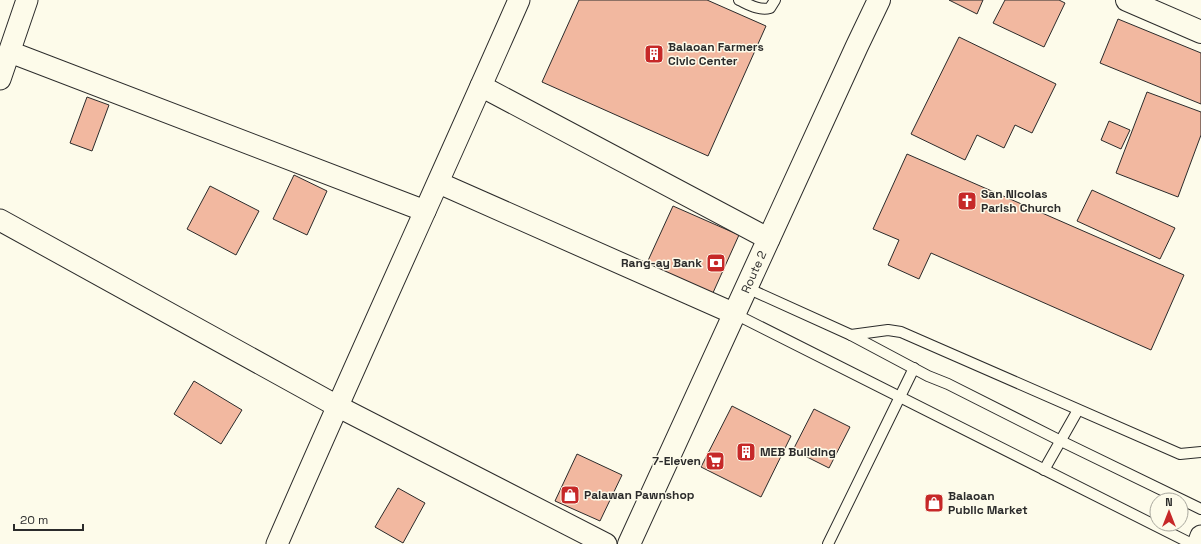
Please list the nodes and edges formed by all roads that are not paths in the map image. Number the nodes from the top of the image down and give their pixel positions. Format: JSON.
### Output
{"nodes":[{"id":1,"x":27,"y":0,"type":"edge"},
{"id":2,"x":519,"y":0,"type":"edge"},
{"id":3,"x":738,"y":0,"type":"edge"},
{"id":4,"x":775,"y":0,"type":"edge"},
{"id":5,"x":879,"y":0,"type":"edge"},
{"id":6,"x":1126,"y":0,"type":"edge"},
{"id":7,"x":1201,"y":32,"type":"edge"},
{"id":8,"x":10,"y":52,"type":"junction"},
{"id":9,"x":0,"y":79,"type":"edge"},
{"id":10,"x":482,"y":86,"type":"junction"},
{"id":11,"x":438,"y":183,"type":"junction"},
{"id":12,"x":425,"y":211,"type":"junction"},
{"id":13,"x":0,"y":220,"type":"edge"},
{"id":14,"x":769,"y":238,"type":"junction"},
{"id":15,"x":747,"y":288,"type":"junction"},
{"id":16,"x":735,"y":314,"type":"junction"},
{"id":17,"x":851,"y":334,"type":"junction"},
{"id":18,"x":914,"y":368,"type":"junction"},
{"id":19,"x":900,"y":398,"type":"junction"},
{"id":20,"x":337,"y":406,"type":"junction"},
{"id":21,"x":1078,"y":410,"type":"junction"},
{"id":22,"x":1060,"y":442,"type":"junction"},
{"id":23,"x":1201,"y":452,"type":"edge"},
{"id":24,"x":1044,"y":470,"type":"junction"},
{"id":25,"x":1201,"y":509,"type":"edge"},
{"id":26,"x":1201,"y":536,"type":"edge"},
{"id":27,"x":277,"y":544,"type":"edge"},
{"id":28,"x":606,"y":544,"type":"edge"},
{"id":29,"x":629,"y":544,"type":"edge"},
{"id":30,"x":828,"y":544,"type":"edge"},
{"id":31,"x":1192,"y":544,"type":"edge"},
{"id":32,"x":1198,"y":544,"type":"edge"}],
"edges":[{"from":1,"to":8,"type":"street"},
{"from":2,"to":10,"type":"street"},
{"from":3,"to":4,"type":"lane"},
{"from":5,"to":14,"type":"main road","name":"Route 2"},
{"from":6,"to":7,"type":"main road"},
{"from":8,"to":9,"type":"street"},
{"from":8,"to":12,"type":"street"},
{"from":10,"to":11,"type":"street"},
{"from":10,"to":14,"type":"street"},
{"from":11,"to":12,"type":"street"},
{"from":11,"to":16,"type":"street"},
{"from":12,"to":20,"type":"street"},
{"from":13,"to":20,"type":"street"},
{"from":14,"to":15,"type":"main road","name":"Route 2"},
{"from":15,"to":16,"type":"main road","name":"Route 2"},
{"from":15,"to":17,"type":"lane"},
{"from":16,"to":19,"type":"lane"},
{"from":16,"to":29,"type":"main road","name":"Route 2"},
{"from":17,"to":18,"type":"lane"},
{"from":17,"to":21,"type":"lane"},
{"from":18,"to":19,"type":"lane"},
{"from":18,"to":22,"type":"lane"},
{"from":19,"to":24,"type":"lane"},
{"from":19,"to":30,"type":"lane"},
{"from":20,"to":27,"type":"street"},
{"from":20,"to":28,"type":"street"},
{"from":21,"to":22,"type":"lane"},
{"from":21,"to":23,"type":"lane"},
{"from":22,"to":24,"type":"lane"},
{"from":22,"to":25,"type":"lane"},
{"from":24,"to":31,"type":"lane"},
{"from":26,"to":32,"type":"street"}]}
